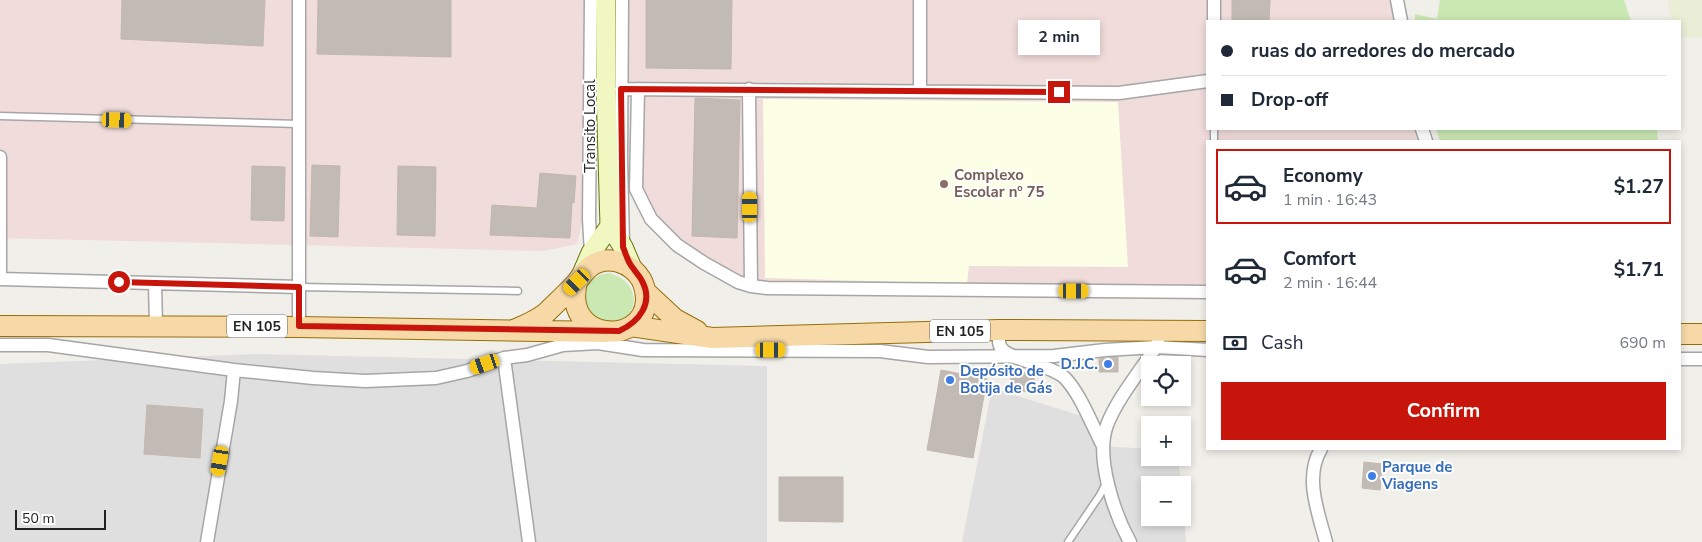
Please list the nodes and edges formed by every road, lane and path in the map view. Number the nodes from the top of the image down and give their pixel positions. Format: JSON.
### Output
{"nodes":[{"id":1,"x":299,"y":0,"type":"edge"},
{"id":2,"x":591,"y":0,"type":"edge"},
{"id":3,"x":606,"y":0,"type":"edge"},
{"id":4,"x":622,"y":0,"type":"edge"},
{"id":5,"x":920,"y":0,"type":"edge"},
{"id":6,"x":1214,"y":0,"type":"edge"},
{"id":7,"x":1397,"y":0,"type":"edge"},
{"id":8,"x":1214,"y":20,"type":"edge"},
{"id":9,"x":1401,"y":20,"type":"edge"},
{"id":10,"x":1206,"y":82,"type":"edge"},
{"id":11,"x":621,"y":89,"type":"junction"},
{"id":12,"x":638,"y":89,"type":"junction"},
{"id":13,"x":749,"y":89,"type":"junction"},
{"id":14,"x":920,"y":90,"type":"junction"},
{"id":15,"x":0,"y":116,"type":"edge"},
{"id":16,"x":299,"y":124,"type":"junction"},
{"id":17,"x":0,"y":157,"type":"edge"},
{"id":18,"x":610,"y":226,"type":"junction"},
{"id":19,"x":623,"y":247,"type":"junction"},
{"id":20,"x":591,"y":253,"type":"junction"},
{"id":21,"x":632,"y":268,"type":"junction"},
{"id":22,"x":580,"y":278,"type":"junction"},
{"id":23,"x":0,"y":279,"type":"edge"},
{"id":24,"x":154,"y":284,"type":"junction"},
{"id":25,"x":751,"y":286,"type":"junction"},
{"id":26,"x":299,"y":287,"type":"junction"},
{"id":27,"x":518,"y":291,"type":"dead end"},
{"id":28,"x":646,"y":292,"type":"junction"},
{"id":29,"x":1206,"y":292,"type":"edge"},
{"id":30,"x":0,"y":326,"type":"edge"},
{"id":31,"x":156,"y":326,"type":"junction"},
{"id":32,"x":299,"y":326,"type":"junction"},
{"id":33,"x":631,"y":326,"type":"junction"},
{"id":34,"x":514,"y":330,"type":"junction"},
{"id":35,"x":999,"y":330,"type":"junction"},
{"id":36,"x":1206,"y":331,"type":"edge"},
{"id":37,"x":606,"y":332,"type":"junction"},
{"id":38,"x":1681,"y":334,"type":"edge"},
{"id":39,"x":1702,"y":334,"type":"edge"},
{"id":40,"x":712,"y":338,"type":"junction"},
{"id":41,"x":1159,"y":339,"type":"junction"},
{"id":42,"x":0,"y":345,"type":"edge"},
{"id":43,"x":1206,"y":350,"type":"edge"},
{"id":44,"x":1010,"y":355,"type":"junction"},
{"id":45,"x":504,"y":358,"type":"junction"},
{"id":46,"x":1681,"y":359,"type":"edge"},
{"id":47,"x":1702,"y":359,"type":"edge"},
{"id":48,"x":234,"y":370,"type":"junction"},
{"id":49,"x":1103,"y":446,"type":"junction"},
{"id":50,"x":1320,"y":450,"type":"edge"},
{"id":51,"x":1106,"y":482,"type":"junction"},
{"id":52,"x":206,"y":542,"type":"edge"},
{"id":53,"x":529,"y":542,"type":"edge"},
{"id":54,"x":1068,"y":542,"type":"edge"},
{"id":55,"x":1130,"y":542,"type":"edge"},
{"id":56,"x":1326,"y":542,"type":"edge"}],
"edges":[{"from":1,"to":16,"type":"street"},
{"from":2,"to":20,"type":"street","name":"Transito Local"},
{"from":3,"to":18,"type":"main road"},
{"from":4,"to":11,"type":"street"},
{"from":5,"to":14,"type":"street"},
{"from":6,"to":8,"type":"street"},
{"from":7,"to":9,"type":"street"},
{"from":10,"to":14,"type":"street"},
{"from":11,"to":12,"type":"street"},
{"from":11,"to":19,"type":"street"},
{"from":12,"to":13,"type":"street"},
{"from":12,"to":25,"type":"street"},
{"from":13,"to":14,"type":"street"},
{"from":13,"to":25,"type":"street"},
{"from":15,"to":16,"type":"lane"},
{"from":16,"to":26,"type":"street"},
{"from":17,"to":23,"type":"street"},
{"from":18,"to":19,"type":"main road"},
{"from":18,"to":20,"type":"main road"},
{"from":19,"to":21,"type":"main road"},
{"from":20,"to":22,"type":"main road"},
{"from":21,"to":22,"type":"main road"},
{"from":21,"to":28,"type":"main road"},
{"from":22,"to":34,"type":"main road"},
{"from":22,"to":37,"type":"main road"},
{"from":23,"to":24,"type":"street"},
{"from":24,"to":26,"type":"street"},
{"from":24,"to":31,"type":"street"},
{"from":25,"to":29,"type":"street"},
{"from":26,"to":27,"type":"lane"},
{"from":26,"to":32,"type":"street"},
{"from":28,"to":33,"type":"main road"},
{"from":28,"to":40,"type":"main road"},
{"from":30,"to":31,"type":"main road","number":"EN 105"},
{"from":31,"to":32,"type":"main road","number":"EN 105"},
{"from":32,"to":34,"type":"main road","number":"EN 105"},
{"from":33,"to":37,"type":"main road"},
{"from":33,"to":40,"type":"main road","number":"EN 105"},
{"from":34,"to":37,"type":"main road","number":"EN 105"},
{"from":35,"to":40,"type":"main road","number":"EN 105"},
{"from":35,"to":41,"type":"main road","number":"EN 105"},
{"from":35,"to":44,"type":"street"},
{"from":36,"to":41,"type":"main road","number":"EN 105"},
{"from":38,"to":39,"type":"main road"},
{"from":41,"to":43,"type":"street"},
{"from":41,"to":44,"type":"street"},
{"from":41,"to":49,"type":"street"},
{"from":42,"to":48,"type":"street"},
{"from":44,"to":45,"type":"street"},
{"from":44,"to":49,"type":"street"},
{"from":45,"to":48,"type":"street"},
{"from":45,"to":53,"type":"street"},
{"from":46,"to":47,"type":"street"},
{"from":48,"to":52,"type":"street"},
{"from":49,"to":51,"type":"street"},
{"from":50,"to":56,"type":"street"},
{"from":51,"to":54,"type":"lane"},
{"from":51,"to":55,"type":"street"}]}
